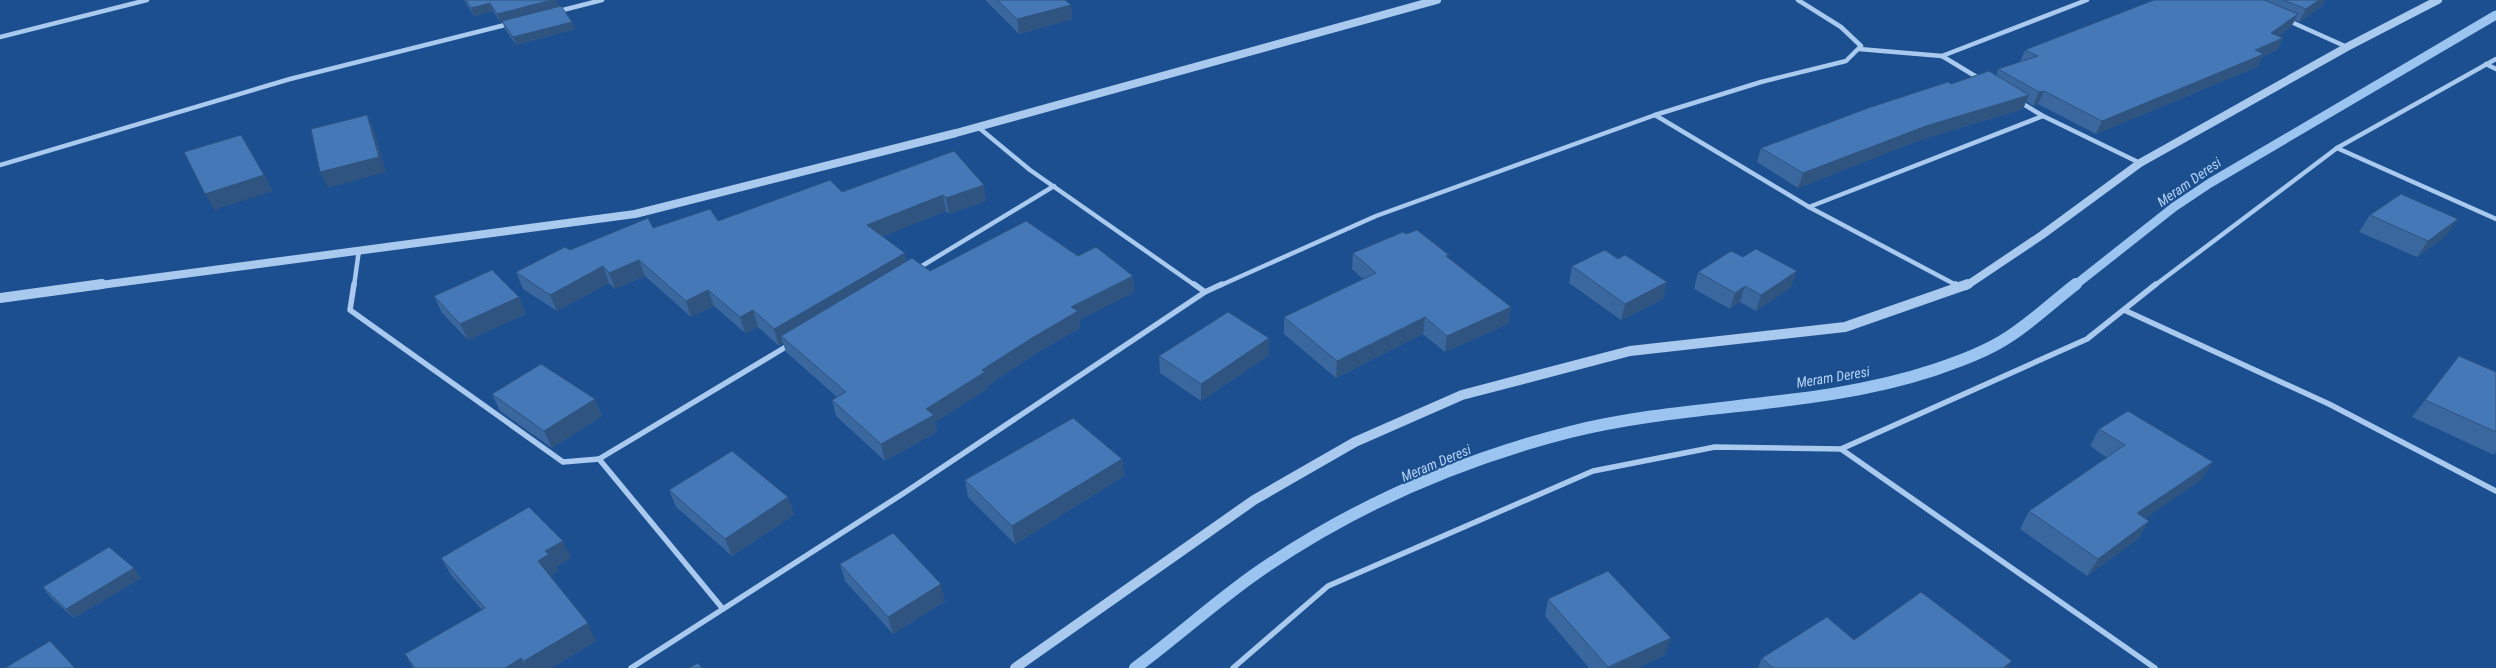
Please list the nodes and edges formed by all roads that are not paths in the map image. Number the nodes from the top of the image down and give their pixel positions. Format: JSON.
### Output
{"nodes":[{"id":1,"x":147,"y":0,"type":"edge"},
{"id":2,"x":602,"y":0,"type":"edge"},
{"id":3,"x":1437,"y":0,"type":"edge"},
{"id":4,"x":1798,"y":0,"type":"edge"},
{"id":5,"x":2088,"y":0,"type":"edge"},
{"id":6,"x":2438,"y":0,"type":"edge"},
{"id":7,"x":555,"y":12,"type":"edge"},
{"id":8,"x":2285,"y":19,"type":"edge"},
{"id":9,"x":517,"y":22,"type":"edge"},
{"id":10,"x":0,"y":37,"type":"edge"},
{"id":11,"x":2347,"y":46,"type":"junction"},
{"id":12,"x":1859,"y":49,"type":"junction"},
{"id":13,"x":1942,"y":56,"type":"junction"},
{"id":14,"x":2496,"y":59,"type":"edge"},
{"id":15,"x":2486,"y":64,"type":"junction"},
{"id":16,"x":2496,"y":69,"type":"edge"},
{"id":17,"x":1984,"y":81,"type":"edge"},
{"id":18,"x":2018,"y":101,"type":"edge"},
{"id":19,"x":1655,"y":115,"type":"junction"},
{"id":20,"x":2043,"y":116,"type":"junction"},
{"id":21,"x":978,"y":127,"type":"junction"},
{"id":22,"x":2337,"y":148,"type":"junction"},
{"id":23,"x":2140,"y":163,"type":"junction"},
{"id":24,"x":0,"y":165,"type":"edge"},
{"id":25,"x":1054,"y":186,"type":"junction"},
{"id":26,"x":1809,"y":207,"type":"junction"},
{"id":27,"x":2496,"y":219,"type":"edge"},
{"id":28,"x":359,"y":250,"type":"junction"},
{"id":29,"x":911,"y":272,"type":"edge"},
{"id":30,"x":1962,"y":288,"type":"junction"},
{"id":31,"x":1205,"y":292,"type":"junction"},
{"id":32,"x":0,"y":298,"type":"edge"},
{"id":33,"x":2124,"y":310,"type":"junction"},
{"id":34,"x":793,"y":343,"type":"edge"},
{"id":35,"x":1841,"y":449,"type":"junction"},
{"id":36,"x":599,"y":459,"type":"junction"},
{"id":37,"x":2496,"y":491,"type":"edge"},
{"id":38,"x":723,"y":609,"type":"junction"},
{"id":39,"x":631,"y":668,"type":"edge"},
{"id":40,"x":1015,"y":668,"type":"edge"},
{"id":41,"x":1233,"y":668,"type":"edge"},
{"id":42,"x":2155,"y":668,"type":"edge"}],
"edges":[{"from":1,"to":10,"type":"street"},
{"from":2,"to":7,"type":"street"},
{"from":3,"to":21,"type":"street"},
{"from":4,"to":12,"type":"street"},
{"from":5,"to":13,"type":"street"},
{"from":6,"to":11,"type":"street"},
{"from":8,"to":11,"type":"street"},
{"from":9,"to":24,"type":"street"},
{"from":11,"to":23,"type":"street"},
{"from":12,"to":13,"type":"street"},
{"from":12,"to":19,"type":"street"},
{"from":13,"to":17,"type":"street"},
{"from":14,"to":15,"type":"street"},
{"from":15,"to":16,"type":"street"},
{"from":15,"to":22,"type":"street"},
{"from":18,"to":20,"type":"street"},
{"from":19,"to":26,"type":"street"},
{"from":19,"to":31,"type":"street"},
{"from":20,"to":23,"type":"street"},
{"from":20,"to":26,"type":"street"},
{"from":21,"to":25,"type":"street"},
{"from":21,"to":28,"type":"street"},
{"from":22,"to":27,"type":"street"},
{"from":22,"to":33,"type":"street"},
{"from":23,"to":30,"type":"street"},
{"from":25,"to":29,"type":"street"},
{"from":25,"to":31,"type":"street"},
{"from":26,"to":30,"type":"street"},
{"from":28,"to":32,"type":"street"},
{"from":28,"to":36,"type":"street"},
{"from":30,"to":40,"type":"street"},
{"from":31,"to":38,"type":"street"},
{"from":33,"to":35,"type":"street"},
{"from":33,"to":37,"type":"street"},
{"from":34,"to":36,"type":"street"},
{"from":35,"to":41,"type":"street"},
{"from":35,"to":42,"type":"street"},
{"from":36,"to":38,"type":"street"},
{"from":38,"to":39,"type":"street"}]}
